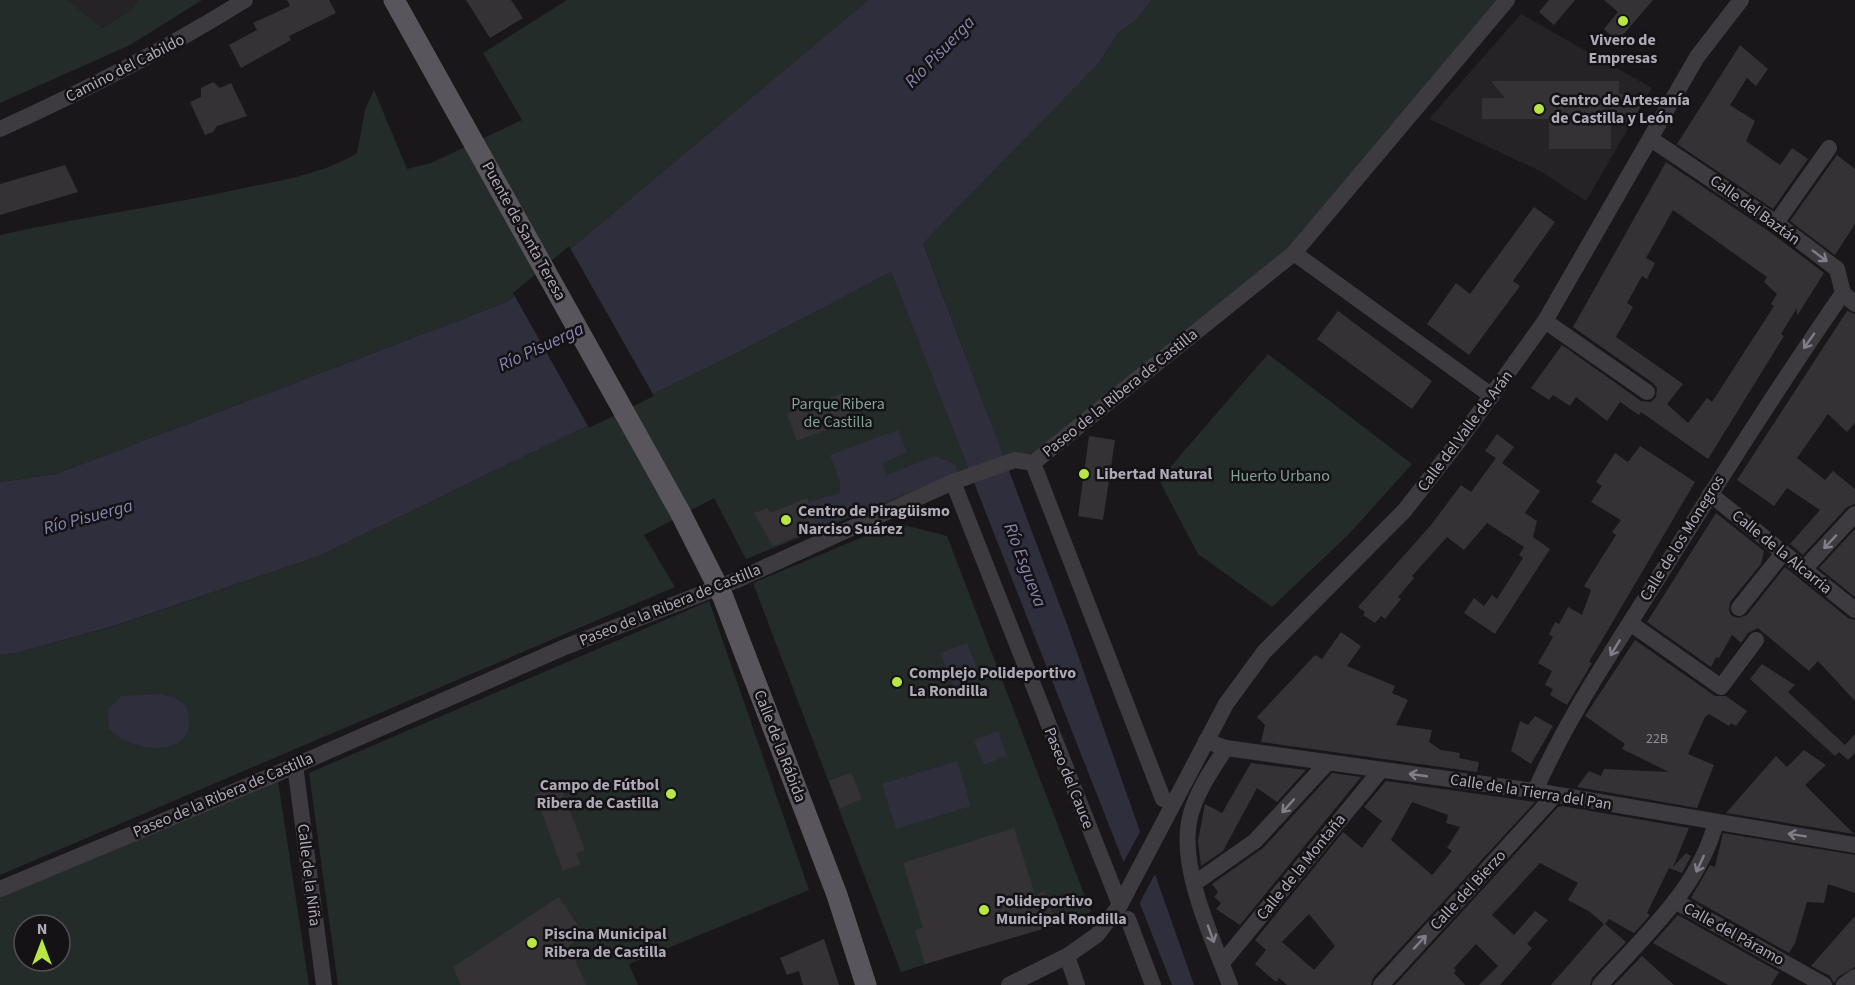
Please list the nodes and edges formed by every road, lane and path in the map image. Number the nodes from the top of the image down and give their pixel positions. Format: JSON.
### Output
{"nodes":[{"id":1,"x":245,"y":0,"type":"edge"},
{"id":2,"x":394,"y":0,"type":"edge"},
{"id":3,"x":1507,"y":0,"type":"edge"},
{"id":4,"x":1741,"y":0,"type":"edge"},
{"id":5,"x":0,"y":129,"type":"edge"},
{"id":6,"x":1651,"y":139,"type":"junction"},
{"id":7,"x":1828,"y":148,"type":"dead end"},
{"id":8,"x":1776,"y":223,"type":"junction"},
{"id":9,"x":1294,"y":253,"type":"junction"},
{"id":10,"x":1851,"y":295,"type":"edge"},
{"id":11,"x":1545,"y":321,"type":"junction"},
{"id":12,"x":1647,"y":392,"type":"dead end"},
{"id":13,"x":1492,"y":396,"type":"junction"},
{"id":14,"x":1033,"y":463,"type":"junction"},
{"id":15,"x":959,"y":480,"type":"junction"},
{"id":16,"x":1710,"y":494,"type":"junction"},
{"id":17,"x":680,"y":512,"type":"joint"},
{"id":18,"x":1855,"y":514,"type":"edge"},
{"id":19,"x":1783,"y":553,"type":"junction"},
{"id":20,"x":1804,"y":569,"type":"junction"},
{"id":21,"x":719,"y":587,"type":"junction"},
{"id":22,"x":1739,"y":608,"type":"dead end"},
{"id":23,"x":1855,"y":610,"type":"edge"},
{"id":24,"x":1630,"y":623,"type":"junction"},
{"id":25,"x":1756,"y":640,"type":"dead end"},
{"id":26,"x":1206,"y":741,"type":"junction"},
{"id":27,"x":1226,"y":748,"type":"junction"},
{"id":28,"x":1327,"y":763,"type":"junction"},
{"id":29,"x":295,"y":765,"type":"junction"},
{"id":30,"x":1381,"y":770,"type":"junction"},
{"id":31,"x":1535,"y":791,"type":"junction"},
{"id":32,"x":1555,"y":795,"type":"junction"},
{"id":33,"x":1163,"y":800,"type":"dead end"},
{"id":34,"x":1716,"y":822,"type":"junction"},
{"id":35,"x":1855,"y":844,"type":"edge"},
{"id":36,"x":1195,"y":883,"type":"junction"},
{"id":37,"x":0,"y":889,"type":"edge"},
{"id":38,"x":1675,"y":901,"type":"junction"},
{"id":39,"x":1124,"y":912,"type":"junction"},
{"id":40,"x":1067,"y":956,"type":"junction"},
{"id":41,"x":1222,"y":963,"type":"junction"},
{"id":42,"x":1855,"y":977,"type":"edge"},
{"id":43,"x":324,"y":985,"type":"edge"},
{"id":44,"x":866,"y":985,"type":"edge"},
{"id":45,"x":1010,"y":985,"type":"edge"},
{"id":46,"x":1077,"y":985,"type":"edge"},
{"id":47,"x":1153,"y":985,"type":"edge"},
{"id":48,"x":1230,"y":985,"type":"edge"},
{"id":49,"x":1381,"y":985,"type":"edge"},
{"id":50,"x":1600,"y":985,"type":"edge"},
{"id":51,"x":1824,"y":985,"type":"edge"},
{"id":52,"x":1844,"y":985,"type":"edge"}],
"edges":[{"from":1,"to":5,"type":"street","name":"Camino del Cabildo"},
{"from":2,"to":17,"type":"main road","name":"Puente de Santa Teresa"},
{"from":3,"to":9,"type":"street","name":"Paseo de la Ribera de Castilla"},
{"from":4,"to":6,"type":"street","name":"Calle del Valle de Arán"},
{"from":6,"to":8,"type":"street","name":"Calle del Baztán"},
{"from":6,"to":11,"type":"street","name":"Calle del Valle de Arán"},
{"from":7,"to":8,"type":"street"},
{"from":8,"to":10,"type":"street","name":"Calle del Baztán","one_way":true},
{"from":9,"to":13,"type":"street"},
{"from":9,"to":14,"type":"street","name":"Paseo de la Ribera de Castilla"},
{"from":10,"to":16,"type":"street","name":"Calle de los Monegros","one_way":true},
{"from":11,"to":12,"type":"street"},
{"from":11,"to":13,"type":"street","name":"Calle del Valle de Arán"},
{"from":13,"to":26,"type":"street","name":"Calle del Valle de Arán"},
{"from":14,"to":15,"type":"street","name":"Paseo de la Ribera de Castilla"},
{"from":14,"to":33,"type":"street"},
{"from":15,"to":21,"type":"street","name":"Paseo de la Ribera de Castilla"},
{"from":15,"to":39,"type":"street","name":"Paseo del Cauce"},
{"from":16,"to":19,"type":"street","name":"Calle de la Alcarria"},
{"from":16,"to":24,"type":"street","name":"Calle de los Monegros"},
{"from":17,"to":21,"type":"main road","name":"Calle de la Rábida"},
{"from":18,"to":20,"type":"street","one_way":true},
{"from":19,"to":20,"type":"street","name":"Calle de la Alcarria"},
{"from":19,"to":22,"type":"street"},
{"from":20,"to":23,"type":"street","name":"Calle de la Alcarria"},
{"from":21,"to":29,"type":"street","name":"Paseo de la Ribera de Castilla"},
{"from":21,"to":44,"type":"main road","name":"Calle de la Rábida"},
{"from":24,"to":25,"type":"street"},
{"from":24,"to":31,"type":"street","name":"Calle de los Monegros","one_way":true},
{"from":26,"to":27,"type":"street","name":"Calle de la Tierra del Pan"},
{"from":26,"to":39,"type":"street","name":"Calle del Valle de Arán"},
{"from":27,"to":28,"type":"street","name":"Calle de la Tierra del Pan"},
{"from":27,"to":36,"type":"street"},
{"from":28,"to":30,"type":"street","name":"Calle de la Tierra del Pan"},
{"from":28,"to":36,"type":"street","one_way":true},
{"from":29,"to":37,"type":"street","name":"Paseo de la Ribera de Castilla"},
{"from":29,"to":43,"type":"street","name":"Calle de la Niña"},
{"from":31,"to":30,"type":"street","name":"Calle de la Tierra del Pan","one_way":true},
{"from":30,"to":41,"type":"street","name":"Calle de la Montaña"},
{"from":31,"to":32,"type":"street","name":"Calle de la Tierra del Pan"},
{"from":32,"to":34,"type":"street","name":"Calle de la Tierra del Pan"},
{"from":49,"to":32,"type":"street","name":"Calle del Bierzo","one_way":true},
{"from":35,"to":34,"type":"street","name":"Calle de la Tierra del Pan","one_way":true},
{"from":34,"to":38,"type":"street","one_way":true},
{"from":36,"to":41,"type":"street","one_way":true},
{"from":38,"to":50,"type":"street"},
{"from":38,"to":51,"type":"street","name":"Calle del Páramo"},
{"from":39,"to":40,"type":"street","name":"Calle del Valle de Arán"},
{"from":39,"to":47,"type":"street","name":"Paseo del Cauce"},
{"from":40,"to":45,"type":"street","name":"Calle del Valle de Arán"},
{"from":40,"to":46,"type":"street"},
{"from":41,"to":48,"type":"street"},
{"from":42,"to":52,"type":"street"}]}
